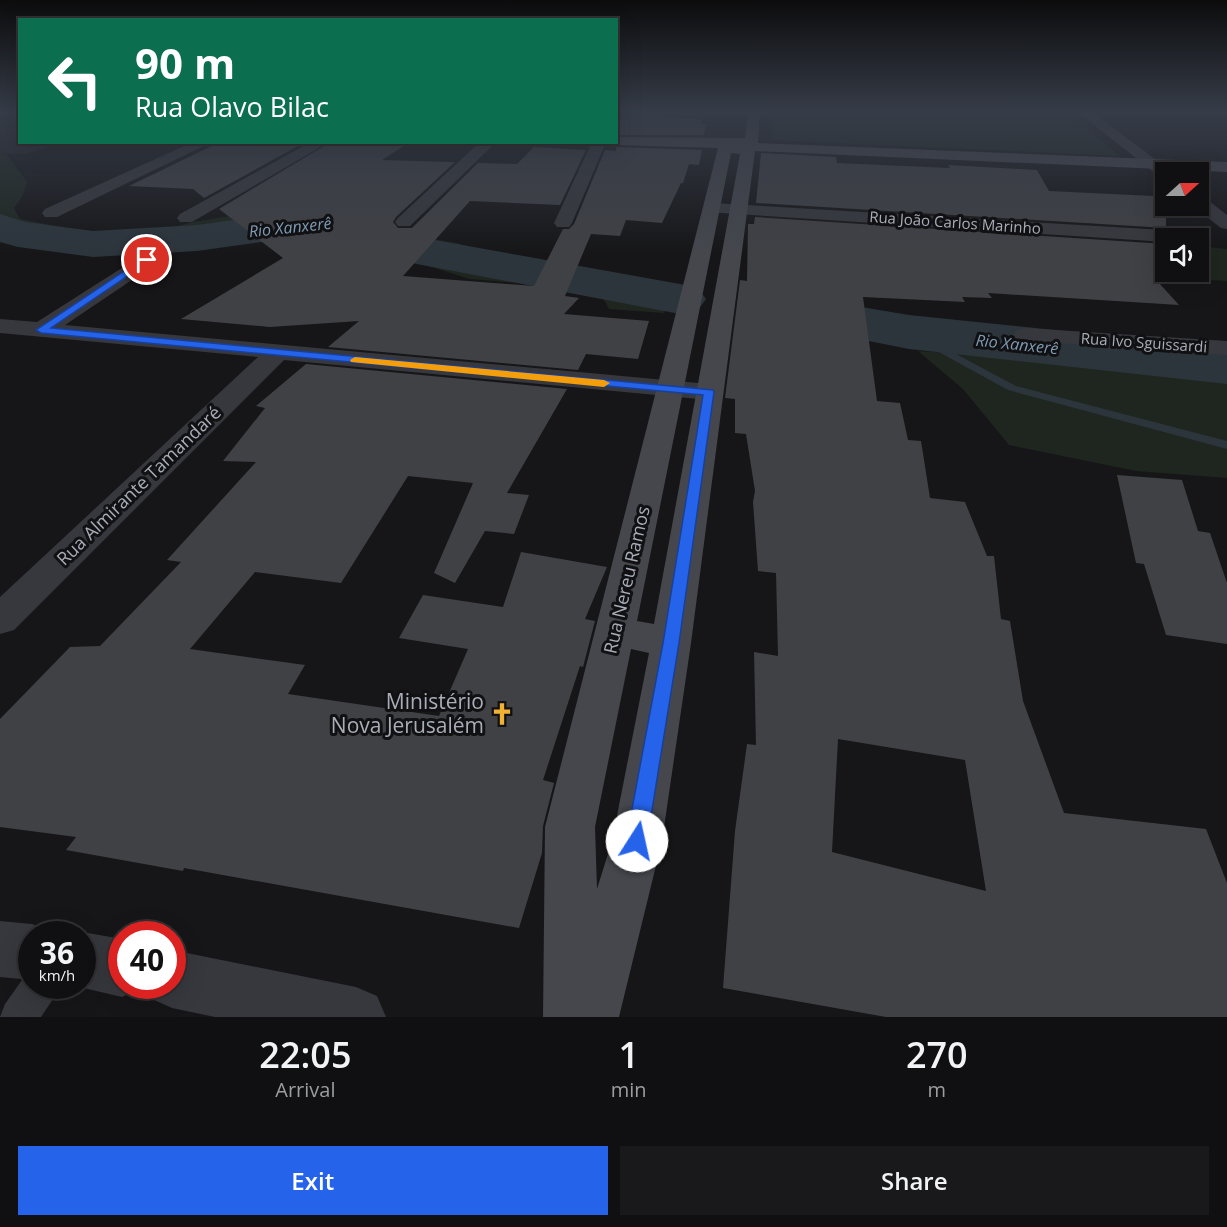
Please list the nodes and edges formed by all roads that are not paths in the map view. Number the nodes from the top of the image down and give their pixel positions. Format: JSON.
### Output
{"nodes":[{"id":1,"x":167,"y":159,"type":"edge"},
{"id":2,"x":291,"y":159,"type":"edge"},
{"id":3,"x":470,"y":159,"type":"edge"},
{"id":4,"x":591,"y":159,"type":"edge"},
{"id":5,"x":735,"y":159,"type":"edge"},
{"id":6,"x":1070,"y":159,"type":"edge"},
{"id":7,"x":1145,"y":159,"type":"edge"},
{"id":8,"x":1151,"y":164,"type":"junction"},
{"id":9,"x":1155,"y":167,"type":"edge"},
{"id":10,"x":1227,"y":168,"type":"edge"},
{"id":11,"x":1209,"y":210,"type":"edge"},
{"id":12,"x":51,"y":213,"type":"dead end"},
{"id":13,"x":186,"y":218,"type":"dead end"},
{"id":14,"x":404,"y":222,"type":"dead end"},
{"id":15,"x":562,"y":223,"type":"dead end"},
{"id":16,"x":1227,"y":224,"type":"edge"},
{"id":17,"x":722,"y":225,"type":"junction"},
{"id":18,"x":1155,"y":237,"type":"edge"},
{"id":19,"x":1209,"y":239,"type":"edge"},
{"id":20,"x":1227,"y":240,"type":"edge"},
{"id":21,"x":165,"y":249,"type":"dead end"},
{"id":22,"x":711,"y":281,"type":"junction"},
{"id":23,"x":0,"y":326,"type":"edge"},
{"id":24,"x":41,"y":330,"type":"junction"},
{"id":25,"x":1025,"y":334,"type":"dead end"},
{"id":26,"x":1227,"y":348,"type":"edge"},
{"id":27,"x":278,"y":352,"type":"junction"},
{"id":28,"x":671,"y":389,"type":"junction"},
{"id":29,"x":709,"y":392,"type":"junction"},
{"id":30,"x":652,"y":469,"type":"junction"},
{"id":31,"x":697,"y":477,"type":"junction"},
{"id":32,"x":0,"y":620,"type":"edge"},
{"id":33,"x":615,"y":631,"type":"junction"},
{"id":34,"x":671,"y":643,"type":"junction"},
{"id":35,"x":0,"y":949,"type":"edge"},
{"id":36,"x":18,"y":951,"type":"edge"},
{"id":37,"x":186,"y":982,"type":"edge"},
{"id":38,"x":31,"y":999,"type":"edge"},
{"id":39,"x":18,"y":1017,"type":"edge"},
{"id":40,"x":356,"y":1017,"type":"edge"},
{"id":41,"x":573,"y":1017,"type":"edge"},
{"id":42,"x":589,"y":1017,"type":"edge"}],
"edges":[{"from":1,"to":12,"type":"street"},
{"from":2,"to":13,"type":"street"},
{"from":3,"to":14,"type":"street"},
{"from":4,"to":15,"type":"street"},
{"from":5,"to":17,"type":"street","name":"Rua Nereu Ramos"},
{"from":6,"to":8,"type":"street"},
{"from":7,"to":8,"type":"street"},
{"from":8,"to":9,"type":"street"},
{"from":8,"to":10,"type":"street"},
{"from":11,"to":16,"type":"street"},
{"from":17,"to":18,"type":"street","name":"Rua João Carlos Marinho"},
{"from":17,"to":22,"type":"street","name":"Rua Nereu Ramos"},
{"from":19,"to":20,"type":"street","name":"Rua João Carlos Marinho"},
{"from":21,"to":24,"type":"street"},
{"from":22,"to":28,"type":"street","name":"Rua Nereu Ramos"},
{"from":22,"to":29,"type":"street","name":"Rua Nereu Ramos"},
{"from":23,"to":24,"type":"street"},
{"from":24,"to":27,"type":"street"},
{"from":25,"to":26,"type":"street","name":"Rua Ivo Sguissardi"},
{"from":27,"to":28,"type":"street"},
{"from":27,"to":32,"type":"street","name":"Rua Almirante Tamandaré"},
{"from":28,"to":29,"type":"street"},
{"from":28,"to":30,"type":"street","name":"Rua Nereu Ramos"},
{"from":29,"to":31,"type":"street","name":"Rua Nereu Ramos"},
{"from":30,"to":31,"type":"street"},
{"from":30,"to":33,"type":"street","name":"Rua Nereu Ramos"},
{"from":31,"to":34,"type":"street","name":"Rua Nereu Ramos"},
{"from":33,"to":34,"type":"street"},
{"from":33,"to":41,"type":"street","name":"Rua Nereu Ramos"},
{"from":34,"to":42,"type":"street","name":"Rua Nereu Ramos"},
{"from":35,"to":36,"type":"street"},
{"from":37,"to":40,"type":"street"},
{"from":38,"to":39,"type":"lane"}]}
